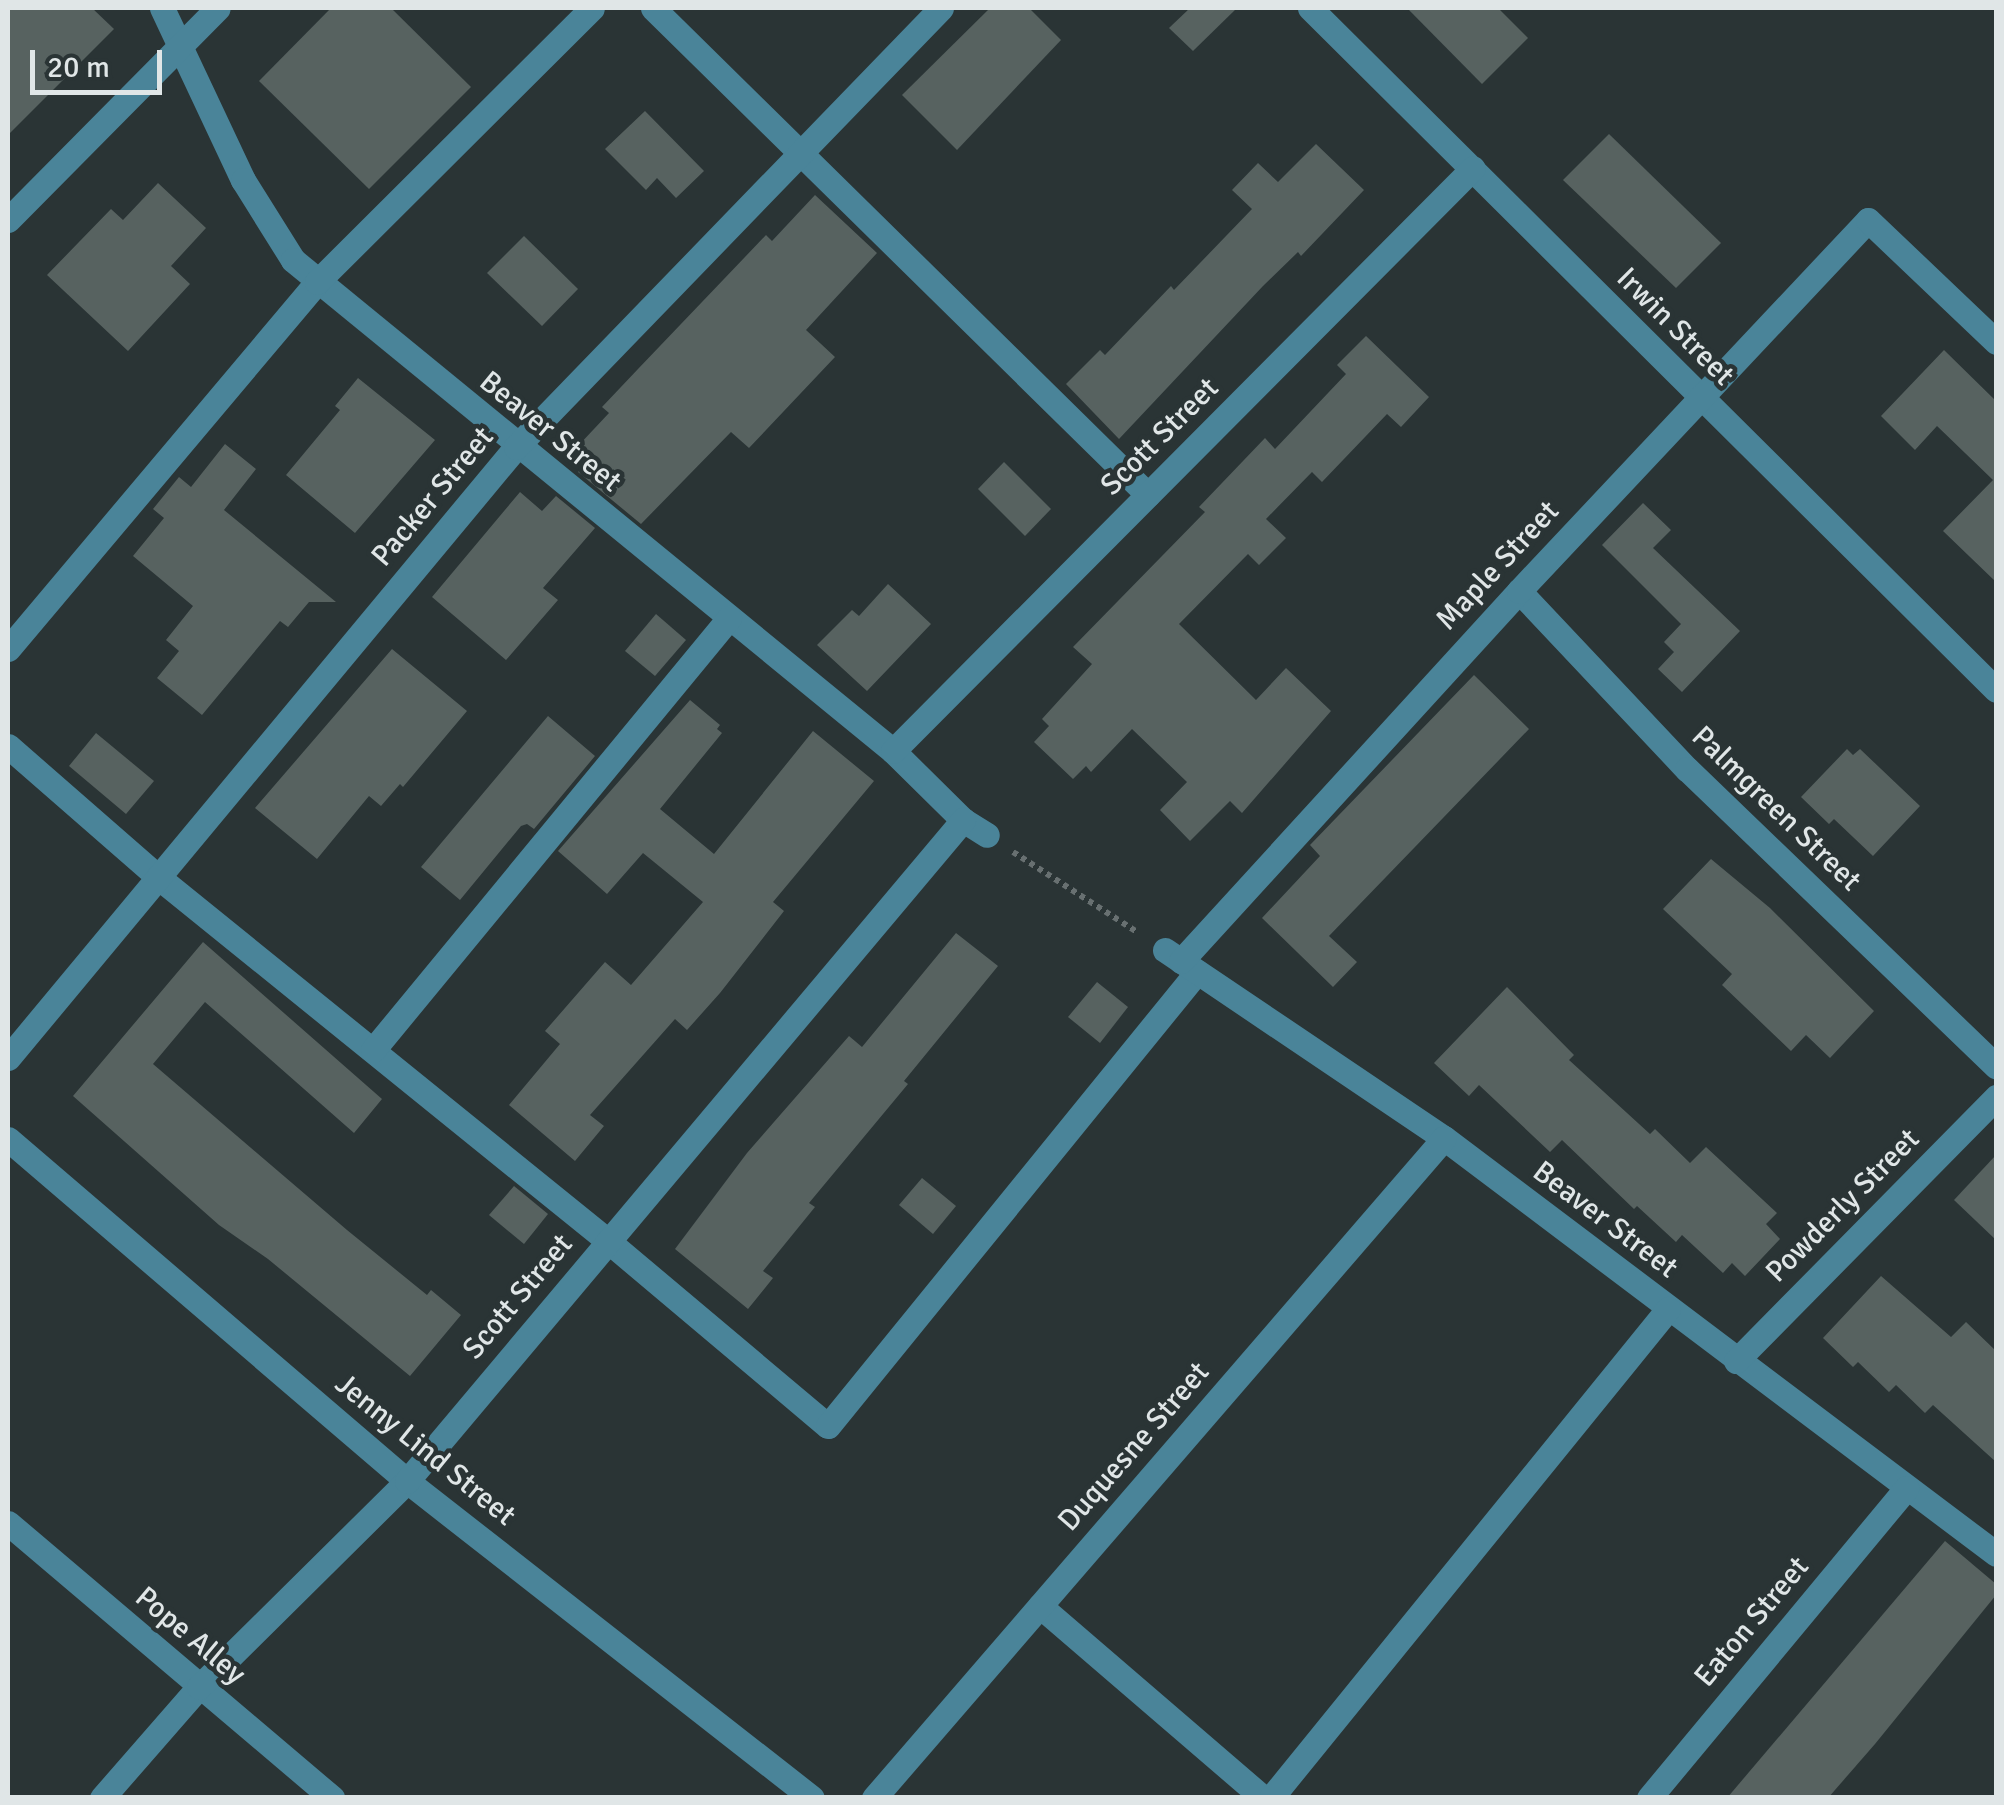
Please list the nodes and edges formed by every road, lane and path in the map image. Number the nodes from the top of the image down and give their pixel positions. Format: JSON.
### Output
{"nodes":[{"id":1,"x":162,"y":8,"type":"edge"},
{"id":2,"x":218,"y":8,"type":"edge"},
{"id":3,"x":592,"y":8,"type":"edge"},
{"id":4,"x":653,"y":8,"type":"edge"},
{"id":5,"x":940,"y":8,"type":"edge"},
{"id":6,"x":1310,"y":8,"type":"edge"},
{"id":7,"x":178,"y":45,"type":"junction"},
{"id":8,"x":803,"y":150,"type":"junction"},
{"id":9,"x":1473,"y":168,"type":"junction"},
{"id":10,"x":8,"y":220,"type":"edge"},
{"id":11,"x":316,"y":282,"type":"junction"},
{"id":12,"x":1996,"y":342,"type":"edge"},
{"id":13,"x":1700,"y":399,"type":"junction"},
{"id":14,"x":516,"y":447,"type":"junction"},
{"id":15,"x":1148,"y":496,"type":"junction"},
{"id":16,"x":1519,"y":591,"type":"junction"},
{"id":17,"x":729,"y":618,"type":"junction"},
{"id":18,"x":8,"y":650,"type":"edge"},
{"id":19,"x":1996,"y":690,"type":"edge"},
{"id":20,"x":8,"y":746,"type":"edge"},
{"id":21,"x":894,"y":752,"type":"junction"},
{"id":22,"x":963,"y":820,"type":"junction"},
{"id":23,"x":987,"y":836,"type":"joint"},
{"id":24,"x":158,"y":877,"type":"junction"},
{"id":25,"x":1181,"y":961,"type":"junction"},
{"id":26,"x":373,"y":1050,"type":"junction"},
{"id":27,"x":8,"y":1058,"type":"edge"},
{"id":28,"x":1996,"y":1066,"type":"edge"},
{"id":29,"x":1996,"y":1097,"type":"edge"},
{"id":30,"x":1444,"y":1138,"type":"junction"},
{"id":31,"x":8,"y":1140,"type":"edge"},
{"id":32,"x":608,"y":1241,"type":"junction"},
{"id":33,"x":1668,"y":1309,"type":"junction"},
{"id":34,"x":1736,"y":1361,"type":"junction"},
{"id":35,"x":407,"y":1481,"type":"junction"},
{"id":36,"x":1906,"y":1488,"type":"junction"},
{"id":37,"x":8,"y":1523,"type":"edge"},
{"id":38,"x":1996,"y":1554,"type":"edge"},
{"id":39,"x":1040,"y":1606,"type":"junction"},
{"id":40,"x":200,"y":1687,"type":"junction"},
{"id":41,"x":102,"y":1798,"type":"edge"},
{"id":42,"x":332,"y":1798,"type":"edge"},
{"id":43,"x":812,"y":1798,"type":"edge"},
{"id":44,"x":874,"y":1798,"type":"edge"},
{"id":45,"x":1267,"y":1798,"type":"edge"},
{"id":46,"x":1649,"y":1798,"type":"edge"}],
"edges":[{"from":1,"to":7,"type":"street","name":"Beaver Street"},
{"from":2,"to":7,"type":"street"},
{"from":3,"to":11,"type":"street"},
{"from":4,"to":8,"type":"street"},
{"from":5,"to":8,"type":"street","name":"Packer Street"},
{"from":6,"to":9,"type":"street","name":"Irwin Street"},
{"from":7,"to":10,"type":"street"},
{"from":7,"to":11,"type":"street","name":"Beaver Street"},
{"from":8,"to":14,"type":"street","name":"Packer Street"},
{"from":8,"to":15,"type":"street"},
{"from":9,"to":13,"type":"street","name":"Irwin Street"},
{"from":9,"to":15,"type":"street","name":"Scott Street"},
{"from":11,"to":14,"type":"street","name":"Beaver Street"},
{"from":11,"to":18,"type":"street"},
{"from":12,"to":13,"type":"street","name":"Maple Street"},
{"from":13,"to":16,"type":"street","name":"Maple Street"},
{"from":13,"to":19,"type":"street","name":"Irwin Street"},
{"from":14,"to":17,"type":"street","name":"Beaver Street"},
{"from":14,"to":24,"type":"street","name":"Packer Street"},
{"from":15,"to":21,"type":"street","name":"Scott Street"},
{"from":16,"to":25,"type":"street","name":"Maple Street"},
{"from":16,"to":28,"type":"street","name":"Palmgreen Street"},
{"from":17,"to":21,"type":"street","name":"Beaver Street"},
{"from":17,"to":26,"type":"street"},
{"from":20,"to":24,"type":"street"},
{"from":21,"to":22,"type":"street","name":"Beaver Street"},
{"from":22,"to":23,"type":"street","name":"Beaver Street"},
{"from":22,"to":32,"type":"street","name":"Scott Street"},
{"from":23,"to":25,"type":"path"},
{"from":24,"to":26,"type":"street"},
{"from":24,"to":27,"type":"street","name":"Packer Street"},
{"from":25,"to":30,"type":"street","name":"Beaver Street"},
{"from":25,"to":32,"type":"street","name":"Maple Street"},
{"from":26,"to":32,"type":"street"},
{"from":29,"to":34,"type":"street","name":"Powderly Street"},
{"from":30,"to":33,"type":"street","name":"Beaver Street"},
{"from":30,"to":39,"type":"street","name":"Duquesne Street"},
{"from":31,"to":35,"type":"street","name":"Jenny Lind Street"},
{"from":32,"to":35,"type":"street","name":"Scott Street"},
{"from":33,"to":34,"type":"street","name":"Beaver Street"},
{"from":33,"to":45,"type":"street"},
{"from":34,"to":36,"type":"street","name":"Beaver Street"},
{"from":35,"to":40,"type":"street","name":"Scott Street"},
{"from":35,"to":43,"type":"street","name":"Jenny Lind Street"},
{"from":36,"to":38,"type":"street","name":"Beaver Street"},
{"from":36,"to":46,"type":"street","name":"Eaton Street"},
{"from":37,"to":40,"type":"street","name":"Pope Alley"},
{"from":39,"to":44,"type":"street","name":"Duquesne Street"},
{"from":39,"to":45,"type":"street"},
{"from":40,"to":41,"type":"street","name":"Scott Street"},
{"from":40,"to":42,"type":"street","name":"Pope Alley"}]}
